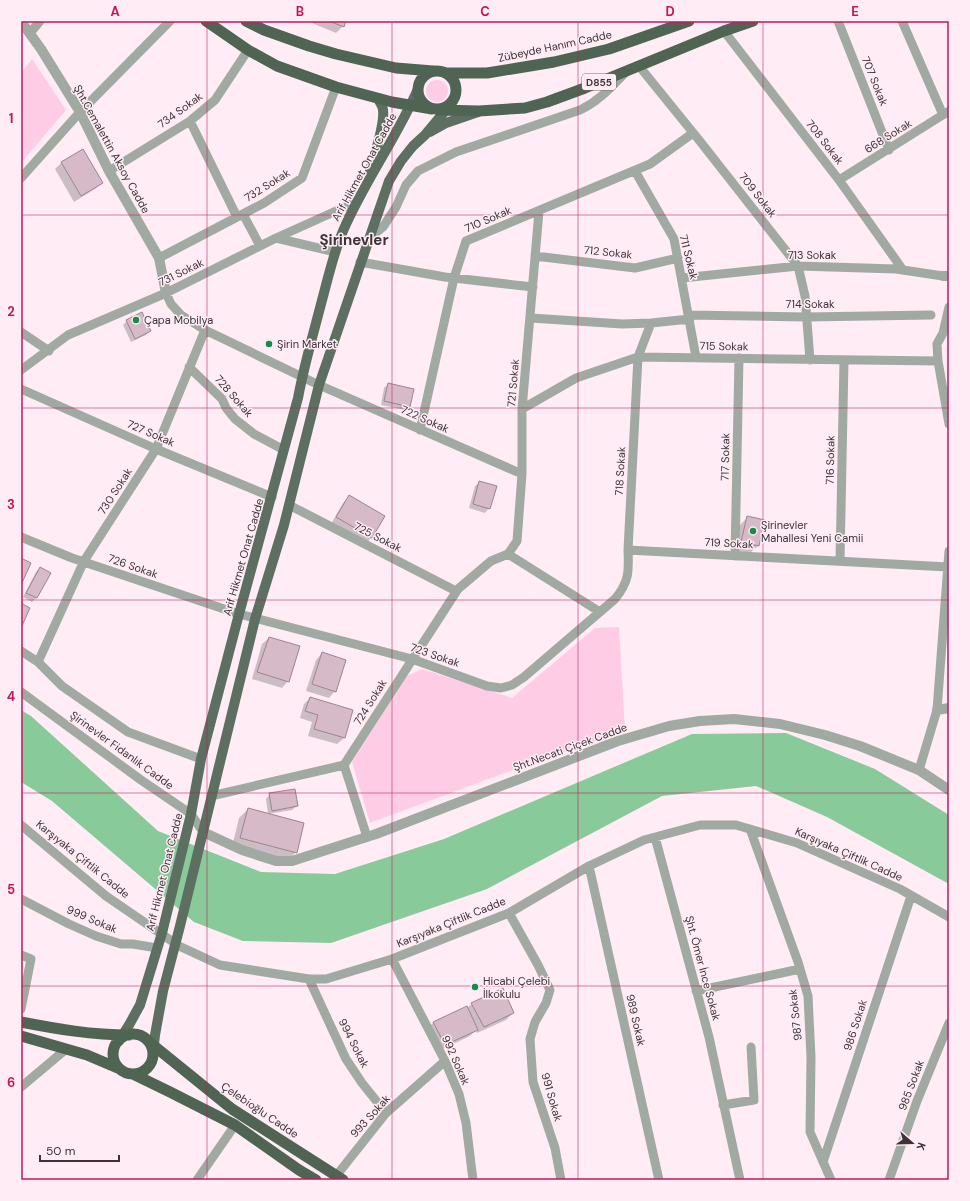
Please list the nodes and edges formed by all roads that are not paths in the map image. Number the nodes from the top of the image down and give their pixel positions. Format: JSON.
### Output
{"nodes":[{"id":1,"x":40,"y":21,"type":"edge"},
{"id":2,"x":170,"y":21,"type":"edge"},
{"id":3,"x":206,"y":21,"type":"edge"},
{"id":4,"x":246,"y":21,"type":"edge"},
{"id":5,"x":689,"y":21,"type":"edge"},
{"id":6,"x":753,"y":21,"type":"edge"},
{"id":7,"x":838,"y":21,"type":"edge"},
{"id":8,"x":902,"y":21,"type":"edge"},
{"id":9,"x":21,"y":24,"type":"edge"},
{"id":10,"x":724,"y":31,"type":"junction"},
{"id":11,"x":30,"y":33,"type":"junction"},
{"id":12,"x":248,"y":50,"type":"junction"},
{"id":13,"x":639,"y":66,"type":"junction"},
{"id":14,"x":433,"y":71,"type":"junction"},
{"id":15,"x":627,"y":71,"type":"junction"},
{"id":16,"x":446,"y":73,"type":"junction"},
{"id":17,"x":336,"y":87,"type":"junction"},
{"id":18,"x":418,"y":89,"type":"junction"},
{"id":19,"x":378,"y":98,"type":"junction"},
{"id":20,"x":411,"y":105,"type":"junction"},
{"id":21,"x":441,"y":109,"type":"junction"},
{"id":22,"x":480,"y":111,"type":"junction"},
{"id":23,"x":80,"y":112,"type":"junction"},
{"id":24,"x":946,"y":113,"type":"edge"},
{"id":25,"x":190,"y":121,"type":"junction"},
{"id":26,"x":693,"y":133,"type":"junction"},
{"id":27,"x":425,"y":135,"type":"junction"},
{"id":28,"x":889,"y":150,"type":"junction"},
{"id":29,"x":109,"y":171,"type":"junction"},
{"id":30,"x":635,"y":171,"type":"junction"},
{"id":31,"x":22,"y":175,"type":"edge"},
{"id":32,"x":839,"y":180,"type":"junction"},
{"id":33,"x":366,"y":184,"type":"junction"},
{"id":34,"x":356,"y":202,"type":"junction"},
{"id":35,"x":539,"y":211,"type":"junction"},
{"id":36,"x":240,"y":216,"type":"junction"},
{"id":37,"x":276,"y":238,"type":"junction"},
{"id":38,"x":368,"y":239,"type":"junction"},
{"id":39,"x":260,"y":246,"type":"junction"},
{"id":40,"x":335,"y":252,"type":"junction"},
{"id":41,"x":535,"y":256,"type":"junction"},
{"id":42,"x":159,"y":258,"type":"junction"},
{"id":43,"x":678,"y":258,"type":"junction"},
{"id":44,"x":360,"y":262,"type":"junction"},
{"id":45,"x":798,"y":266,"type":"junction"},
{"id":46,"x":903,"y":270,"type":"junction"},
{"id":47,"x":946,"y":276,"type":"edge"},
{"id":48,"x":454,"y":278,"type":"junction"},
{"id":49,"x":682,"y":278,"type":"junction"},
{"id":50,"x":533,"y":287,"type":"junction"},
{"id":51,"x":166,"y":292,"type":"junction"},
{"id":52,"x":949,"y":307,"type":"edge"},
{"id":53,"x":931,"y":315,"type":"dead end"},
{"id":54,"x":689,"y":317,"type":"junction"},
{"id":55,"x":807,"y":317,"type":"junction"},
{"id":56,"x":531,"y":318,"type":"junction"},
{"id":57,"x":650,"y":323,"type":"junction"},
{"id":58,"x":205,"y":330,"type":"junction"},
{"id":59,"x":21,"y":332,"type":"edge"},
{"id":60,"x":48,"y":351,"type":"junction"},
{"id":61,"x":638,"y":357,"type":"junction"},
{"id":62,"x":696,"y":357,"type":"junction"},
{"id":63,"x":739,"y":358,"type":"junction"},
{"id":64,"x":810,"y":360,"type":"junction"},
{"id":65,"x":844,"y":361,"type":"junction"},
{"id":66,"x":938,"y":361,"type":"junction"},
{"id":67,"x":189,"y":367,"type":"junction"},
{"id":68,"x":21,"y":370,"type":"edge"},
{"id":69,"x":302,"y":376,"type":"junction"},
{"id":70,"x":945,"y":378,"type":"edge"},
{"id":71,"x":319,"y":385,"type":"junction"},
{"id":72,"x":21,"y":390,"type":"edge"},
{"id":73,"x":522,"y":409,"type":"junction"},
{"id":74,"x":949,"y":424,"type":"edge"},
{"id":75,"x":420,"y":430,"type":"junction"},
{"id":76,"x":156,"y":449,"type":"junction"},
{"id":77,"x":284,"y":450,"type":"junction"},
{"id":78,"x":522,"y":474,"type":"junction"},
{"id":79,"x":272,"y":497,"type":"junction"},
{"id":80,"x":289,"y":505,"type":"junction"},
{"id":81,"x":21,"y":537,"type":"edge"},
{"id":82,"x":628,"y":550,"type":"junction"},
{"id":83,"x":949,"y":551,"type":"edge"},
{"id":84,"x":508,"y":554,"type":"junction"},
{"id":85,"x":735,"y":556,"type":"junction"},
{"id":86,"x":84,"y":561,"type":"junction"},
{"id":87,"x":840,"y":561,"type":"junction"},
{"id":88,"x":948,"y":567,"type":"edge"},
{"id":89,"x":948,"y":589,"type":"edge"},
{"id":90,"x":456,"y":591,"type":"junction"},
{"id":91,"x":600,"y":612,"type":"junction"},
{"id":92,"x":239,"y":614,"type":"junction"},
{"id":93,"x":255,"y":619,"type":"junction"},
{"id":94,"x":21,"y":651,"type":"edge"},
{"id":95,"x":412,"y":659,"type":"junction"},
{"id":96,"x":38,"y":662,"type":"junction"},
{"id":97,"x":21,"y":692,"type":"edge"},
{"id":98,"x":949,"y":708,"type":"edge"},
{"id":99,"x":937,"y":710,"type":"junction"},
{"id":100,"x":201,"y":759,"type":"junction"},
{"id":101,"x":344,"y":765,"type":"junction"},
{"id":102,"x":918,"y":770,"type":"junction"},
{"id":103,"x":949,"y":790,"type":"edge"},
{"id":104,"x":211,"y":796,"type":"junction"},
{"id":105,"x":191,"y":814,"type":"junction"},
{"id":106,"x":21,"y":825,"type":"edge"},
{"id":107,"x":750,"y":829,"type":"junction"},
{"id":108,"x":203,"y":832,"type":"junction"},
{"id":109,"x":366,"y":837,"type":"junction"},
{"id":110,"x":655,"y":837,"type":"junction"},
{"id":111,"x":588,"y":866,"type":"junction"},
{"id":112,"x":911,"y":896,"type":"junction"},
{"id":113,"x":21,"y":899,"type":"edge"},
{"id":114,"x":509,"y":913,"type":"junction"},
{"id":115,"x":949,"y":917,"type":"edge"},
{"id":116,"x":162,"y":933,"type":"junction"},
{"id":117,"x":174,"y":943,"type":"junction"},
{"id":118,"x":157,"y":948,"type":"junction"},
{"id":119,"x":21,"y":956,"type":"edge"},
{"id":120,"x":392,"y":959,"type":"junction"},
{"id":121,"x":800,"y":969,"type":"junction"},
{"id":122,"x":309,"y":979,"type":"junction"},
{"id":123,"x":696,"y":991,"type":"junction"},
{"id":124,"x":21,"y":1009,"type":"edge"},
{"id":125,"x":21,"y":1022,"type":"edge"},
{"id":126,"x":949,"y":1023,"type":"edge"},
{"id":127,"x":21,"y":1036,"type":"edge"},
{"id":128,"x":123,"y":1037,"type":"junction"},
{"id":129,"x":152,"y":1047,"type":"junction"},
{"id":130,"x":751,"y":1047,"type":"dead end"},
{"id":131,"x":65,"y":1050,"type":"junction"},
{"id":132,"x":445,"y":1061,"type":"junction"},
{"id":133,"x":120,"y":1070,"type":"junction"},
{"id":134,"x":133,"y":1074,"type":"junction"},
{"id":135,"x":21,"y":1087,"type":"edge"},
{"id":136,"x":723,"y":1105,"type":"junction"},
{"id":137,"x":386,"y":1113,"type":"junction"},
{"id":138,"x":235,"y":1126,"type":"junction"},
{"id":139,"x":823,"y":1162,"type":"junction"},
{"id":140,"x":339,"y":1178,"type":"edge"},
{"id":141,"x":197,"y":1180,"type":"edge"},
{"id":142,"x":316,"y":1180,"type":"edge"},
{"id":143,"x":473,"y":1180,"type":"edge"},
{"id":144,"x":561,"y":1180,"type":"edge"},
{"id":145,"x":659,"y":1180,"type":"edge"},
{"id":146,"x":740,"y":1180,"type":"edge"},
{"id":147,"x":831,"y":1180,"type":"edge"},
{"id":148,"x":889,"y":1180,"type":"edge"}],
"edges":[{"from":1,"to":11,"type":"street"},
{"from":2,"to":23,"type":"street"},
{"from":3,"to":12,"type":"highway","number":"D855"},
{"from":4,"to":14,"type":"highway"},
{"from":5,"to":16,"type":"highway","name":"Zübeyde Hanım Cadde"},
{"from":6,"to":10,"type":"highway","number":"D855"},
{"from":7,"to":28,"type":"street","name":"707 Sokak"},
{"from":8,"to":24,"type":"street"},
{"from":9,"to":11,"type":"street","name":"Şht.Cemalettin Aksoy Cadde"},
{"from":10,"to":13,"type":"highway","number":"D855"},
{"from":10,"to":32,"type":"street","name":"708 Sokak"},
{"from":11,"to":23,"type":"street","name":"Şht.Cemalettin Aksoy Cadde"},
{"from":12,"to":17,"type":"highway","number":"D855"},
{"from":12,"to":25,"type":"street","name":"734 Sokak"},
{"from":13,"to":15,"type":"highway","number":"D855"},
{"from":13,"to":26,"type":"street","name":"709 Sokak"},
{"from":14,"to":16,"type":"highway"},
{"from":14,"to":18,"type":"highway"},
{"from":15,"to":22,"type":"highway","number":"D855"},
{"from":15,"to":38,"type":"street"},
{"from":16,"to":21,"type":"highway"},
{"from":17,"to":19,"type":"highway","number":"D855"},
{"from":17,"to":36,"type":"street","name":"732 Sokak"},
{"from":18,"to":20,"type":"main road","name":"Arif Hikmet Onat Cadde"},
{"from":18,"to":21,"type":"highway"},
{"from":19,"to":20,"type":"highway","number":"D855"},
{"from":19,"to":33,"type":"main road"},
{"from":20,"to":21,"type":"highway","number":"D855"},
{"from":20,"to":33,"type":"main road","name":"Arif Hikmet Onat Cadde"},
{"from":21,"to":22,"type":"highway","number":"D855"},
{"from":21,"to":27,"type":"main road"},
{"from":22,"to":27,"type":"main road"},
{"from":23,"to":29,"type":"street","name":"Şht.Cemalettin Aksoy Cadde"},
{"from":23,"to":31,"type":"street"},
{"from":24,"to":28,"type":"street","name":"668 Sokak"},
{"from":25,"to":29,"type":"street","name":"734 Sokak"},
{"from":25,"to":36,"type":"street"},
{"from":26,"to":30,"type":"street","name":"710 Sokak"},
{"from":26,"to":45,"type":"street","name":"709 Sokak"},
{"from":27,"to":38,"type":"main road"},
{"from":28,"to":32,"type":"street","name":"668 Sokak"},
{"from":29,"to":42,"type":"street","name":"Şht.Cemalettin Aksoy Cadde"},
{"from":30,"to":35,"type":"street","name":"710 Sokak"},
{"from":30,"to":43,"type":"street","name":"711 Sokak"},
{"from":32,"to":46,"type":"street","name":"708 Sokak"},
{"from":33,"to":34,"type":"main road","name":"Arif Hikmet Onat Cadde"},
{"from":34,"to":37,"type":"street","name":"731 Sokak"},
{"from":34,"to":40,"type":"main road","name":"Arif Hikmet Onat Cadde"},
{"from":35,"to":41,"type":"street","name":"721 Sokak"},
{"from":35,"to":48,"type":"street","name":"710 Sokak"},
{"from":36,"to":39,"type":"street"},
{"from":36,"to":42,"type":"street","name":"732 Sokak"},
{"from":37,"to":39,"type":"street","name":"731 Sokak"},
{"from":37,"to":40,"type":"street"},
{"from":38,"to":44,"type":"main road"},
{"from":39,"to":51,"type":"street","name":"731 Sokak"},
{"from":40,"to":69,"type":"main road","name":"Arif Hikmet Onat Cadde"},
{"from":41,"to":43,"type":"street","name":"712 Sokak"},
{"from":41,"to":50,"type":"street","name":"721 Sokak"},
{"from":42,"to":51,"type":"street","name":"Şht.Cemalettin Aksoy Cadde"},
{"from":43,"to":49,"type":"street","name":"711 Sokak"},
{"from":44,"to":48,"type":"street"},
{"from":44,"to":71,"type":"main road"},
{"from":45,"to":46,"type":"street","name":"713 Sokak"},
{"from":45,"to":49,"type":"street","name":"713 Sokak"},
{"from":45,"to":55,"type":"street","name":"709 Sokak"},
{"from":46,"to":47,"type":"street","name":"713 Sokak"},
{"from":48,"to":50,"type":"street"},
{"from":48,"to":75,"type":"street","name":"710 Sokak"},
{"from":49,"to":54,"type":"street","name":"711 Sokak"},
{"from":50,"to":56,"type":"street","name":"721 Sokak"},
{"from":51,"to":58,"type":"street","name":"722 Sokak"},
{"from":51,"to":60,"type":"street","name":"731 Sokak"},
{"from":52,"to":66,"type":"street"},
{"from":53,"to":55,"type":"street","name":"714 Sokak"},
{"from":54,"to":55,"type":"street","name":"714 Sokak"},
{"from":54,"to":57,"type":"street","name":"714 Sokak"},
{"from":54,"to":62,"type":"street","name":"711 Sokak"},
{"from":55,"to":64,"type":"street","name":"709 Sokak"},
{"from":56,"to":57,"type":"street","name":"714 Sokak"},
{"from":56,"to":73,"type":"street","name":"721 Sokak"},
{"from":57,"to":61,"type":"street","name":"718 Sokak"},
{"from":58,"to":67,"type":"street","name":"730 Sokak"},
{"from":58,"to":69,"type":"street","name":"722 Sokak"},
{"from":59,"to":60,"type":"street"},
{"from":60,"to":68,"type":"street","name":"731 Sokak"},
{"from":61,"to":62,"type":"street","name":"715 Sokak"},
{"from":61,"to":73,"type":"street","name":"715 Sokak"},
{"from":61,"to":82,"type":"street","name":"718 Sokak"},
{"from":62,"to":63,"type":"street","name":"715 Sokak"},
{"from":63,"to":64,"type":"street","name":"715 Sokak"},
{"from":63,"to":85,"type":"street","name":"717 Sokak"},
{"from":64,"to":65,"type":"street","name":"715 Sokak"},
{"from":65,"to":66,"type":"street","name":"715 Sokak"},
{"from":65,"to":87,"type":"street","name":"716 Sokak"},
{"from":66,"to":70,"type":"street"},
{"from":67,"to":76,"type":"street","name":"730 Sokak"},
{"from":67,"to":77,"type":"street","name":"728 Sokak"},
{"from":69,"to":71,"type":"street","name":"722 Sokak"},
{"from":69,"to":77,"type":"main road","name":"Arif Hikmet Onat Cadde"},
{"from":70,"to":74,"type":"street"},
{"from":71,"to":75,"type":"street","name":"722 Sokak"},
{"from":71,"to":80,"type":"main road"},
{"from":72,"to":76,"type":"street","name":"727 Sokak"},
{"from":73,"to":78,"type":"street","name":"721 Sokak"},
{"from":75,"to":78,"type":"street","name":"722 Sokak"},
{"from":76,"to":79,"type":"street","name":"727 Sokak"},
{"from":76,"to":86,"type":"street","name":"730 Sokak"},
{"from":77,"to":79,"type":"main road","name":"Arif Hikmet Onat Cadde"},
{"from":78,"to":84,"type":"street","name":"721 Sokak"},
{"from":79,"to":92,"type":"main road","name":"Arif Hikmet Onat Cadde"},
{"from":80,"to":90,"type":"street","name":"725 Sokak"},
{"from":80,"to":93,"type":"main road"},
{"from":81,"to":86,"type":"street","name":"726 Sokak"},
{"from":82,"to":85,"type":"street","name":"719 Sokak"},
{"from":82,"to":91,"type":"street","name":"718 Sokak"},
{"from":83,"to":88,"type":"street"},
{"from":84,"to":90,"type":"street","name":"724 Sokak"},
{"from":84,"to":91,"type":"street"},
{"from":85,"to":87,"type":"street","name":"719 Sokak"},
{"from":86,"to":92,"type":"street","name":"726 Sokak"},
{"from":86,"to":96,"type":"street","name":"730 Sokak"},
{"from":87,"to":88,"type":"street","name":"719 Sokak"},
{"from":88,"to":89,"type":"street"},
{"from":89,"to":99,"type":"street"},
{"from":90,"to":95,"type":"street","name":"724 Sokak"},
{"from":91,"to":95,"type":"street","name":"723 Sokak"},
{"from":92,"to":93,"type":"street","name":"723 Sokak"},
{"from":92,"to":100,"type":"main road","name":"Arif Hikmet Onat Cadde"},
{"from":93,"to":95,"type":"street","name":"723 Sokak"},
{"from":93,"to":104,"type":"main road"},
{"from":94,"to":96,"type":"street"},
{"from":95,"to":101,"type":"street","name":"724 Sokak"},
{"from":96,"to":100,"type":"street"},
{"from":97,"to":105,"type":"street","name":"Şirinevler Fidanlık Cadde"},
{"from":98,"to":99,"type":"street"},
{"from":99,"to":102,"type":"street"},
{"from":100,"to":105,"type":"main road","name":"Arif Hikmet Onat Cadde"},
{"from":101,"to":104,"type":"street"},
{"from":101,"to":109,"type":"street"},
{"from":102,"to":103,"type":"street","name":"Şht.Necati Çiçek Cadde"},
{"from":102,"to":109,"type":"street","name":"Şht.Necati Çiçek Cadde"},
{"from":104,"to":108,"type":"main road"},
{"from":105,"to":108,"type":"street","name":"Şirinevler Fidanlık Cadde"},
{"from":105,"to":116,"type":"main road","name":"Arif Hikmet Onat Cadde"},
{"from":106,"to":116,"type":"street","name":"Karşıyaka Çiftlik Cadde"},
{"from":107,"to":110,"type":"street","name":"Karşıyaka Çiftlik Cadde"},
{"from":107,"to":112,"type":"street","name":"Karşıyaka Çiftlik Cadde"},
{"from":107,"to":121,"type":"street","name":"987 Sokak"},
{"from":108,"to":109,"type":"street","name":"Şht.Necati Çiçek Cadde"},
{"from":108,"to":117,"type":"main road"},
{"from":110,"to":111,"type":"street","name":"Karşıyaka Çiftlik Cadde"},
{"from":110,"to":123,"type":"street","name":"Şht. Ömer İnce Sokak"},
{"from":111,"to":114,"type":"street","name":"Karşıyaka Çiftlik Cadde"},
{"from":111,"to":145,"type":"street","name":"989 Sokak"},
{"from":112,"to":115,"type":"street","name":"Karşıyaka Çiftlik Cadde"},
{"from":112,"to":139,"type":"street","name":"986 Sokak"},
{"from":113,"to":118,"type":"street","name":"999 Sokak"},
{"from":114,"to":120,"type":"street","name":"Karşıyaka Çiftlik Cadde"},
{"from":114,"to":144,"type":"street","name":"991 Sokak"},
{"from":116,"to":117,"type":"street","name":"Karşıyaka Çiftlik Cadde"},
{"from":116,"to":118,"type":"main road","name":"Arif Hikmet Onat Cadde"},
{"from":117,"to":122,"type":"street","name":"Karşıyaka Çiftlik Cadde"},
{"from":117,"to":129,"type":"main road"},
{"from":118,"to":128,"type":"main road","name":"Arif Hikmet Onat Cadde"},
{"from":119,"to":124,"type":"street"},
{"from":120,"to":122,"type":"street","name":"Karşıyaka Çiftlik Cadde"},
{"from":120,"to":132,"type":"street","name":"992 Sokak"},
{"from":121,"to":123,"type":"street"},
{"from":121,"to":139,"type":"street","name":"987 Sokak"},
{"from":122,"to":137,"type":"street","name":"994 Sokak"},
{"from":123,"to":136,"type":"street","name":"Şht. Ömer İnce Sokak"},
{"from":125,"to":128,"type":"highway"},
{"from":126,"to":148,"type":"street","name":"985 Sokak"},
{"from":127,"to":131,"type":"highway"},
{"from":128,"to":129,"type":"highway"},
{"from":128,"to":133,"type":"highway"},
{"from":129,"to":134,"type":"highway"},
{"from":129,"to":140,"type":"highway","name":"Çelebioğlu Cadde"},
{"from":130,"to":136,"type":"street"},
{"from":131,"to":133,"type":"highway"},
{"from":131,"to":135,"type":"street"},
{"from":132,"to":137,"type":"street","name":"993 Sokak"},
{"from":132,"to":143,"type":"street","name":"992 Sokak"},
{"from":133,"to":134,"type":"highway"},
{"from":134,"to":138,"type":"highway"},
{"from":136,"to":146,"type":"street","name":"Şht. Ömer İnce Sokak"},
{"from":137,"to":140,"type":"street","name":"993 Sokak"},
{"from":138,"to":141,"type":"street"},
{"from":138,"to":142,"type":"highway"},
{"from":139,"to":147,"type":"street","name":"987 Sokak"}]}
